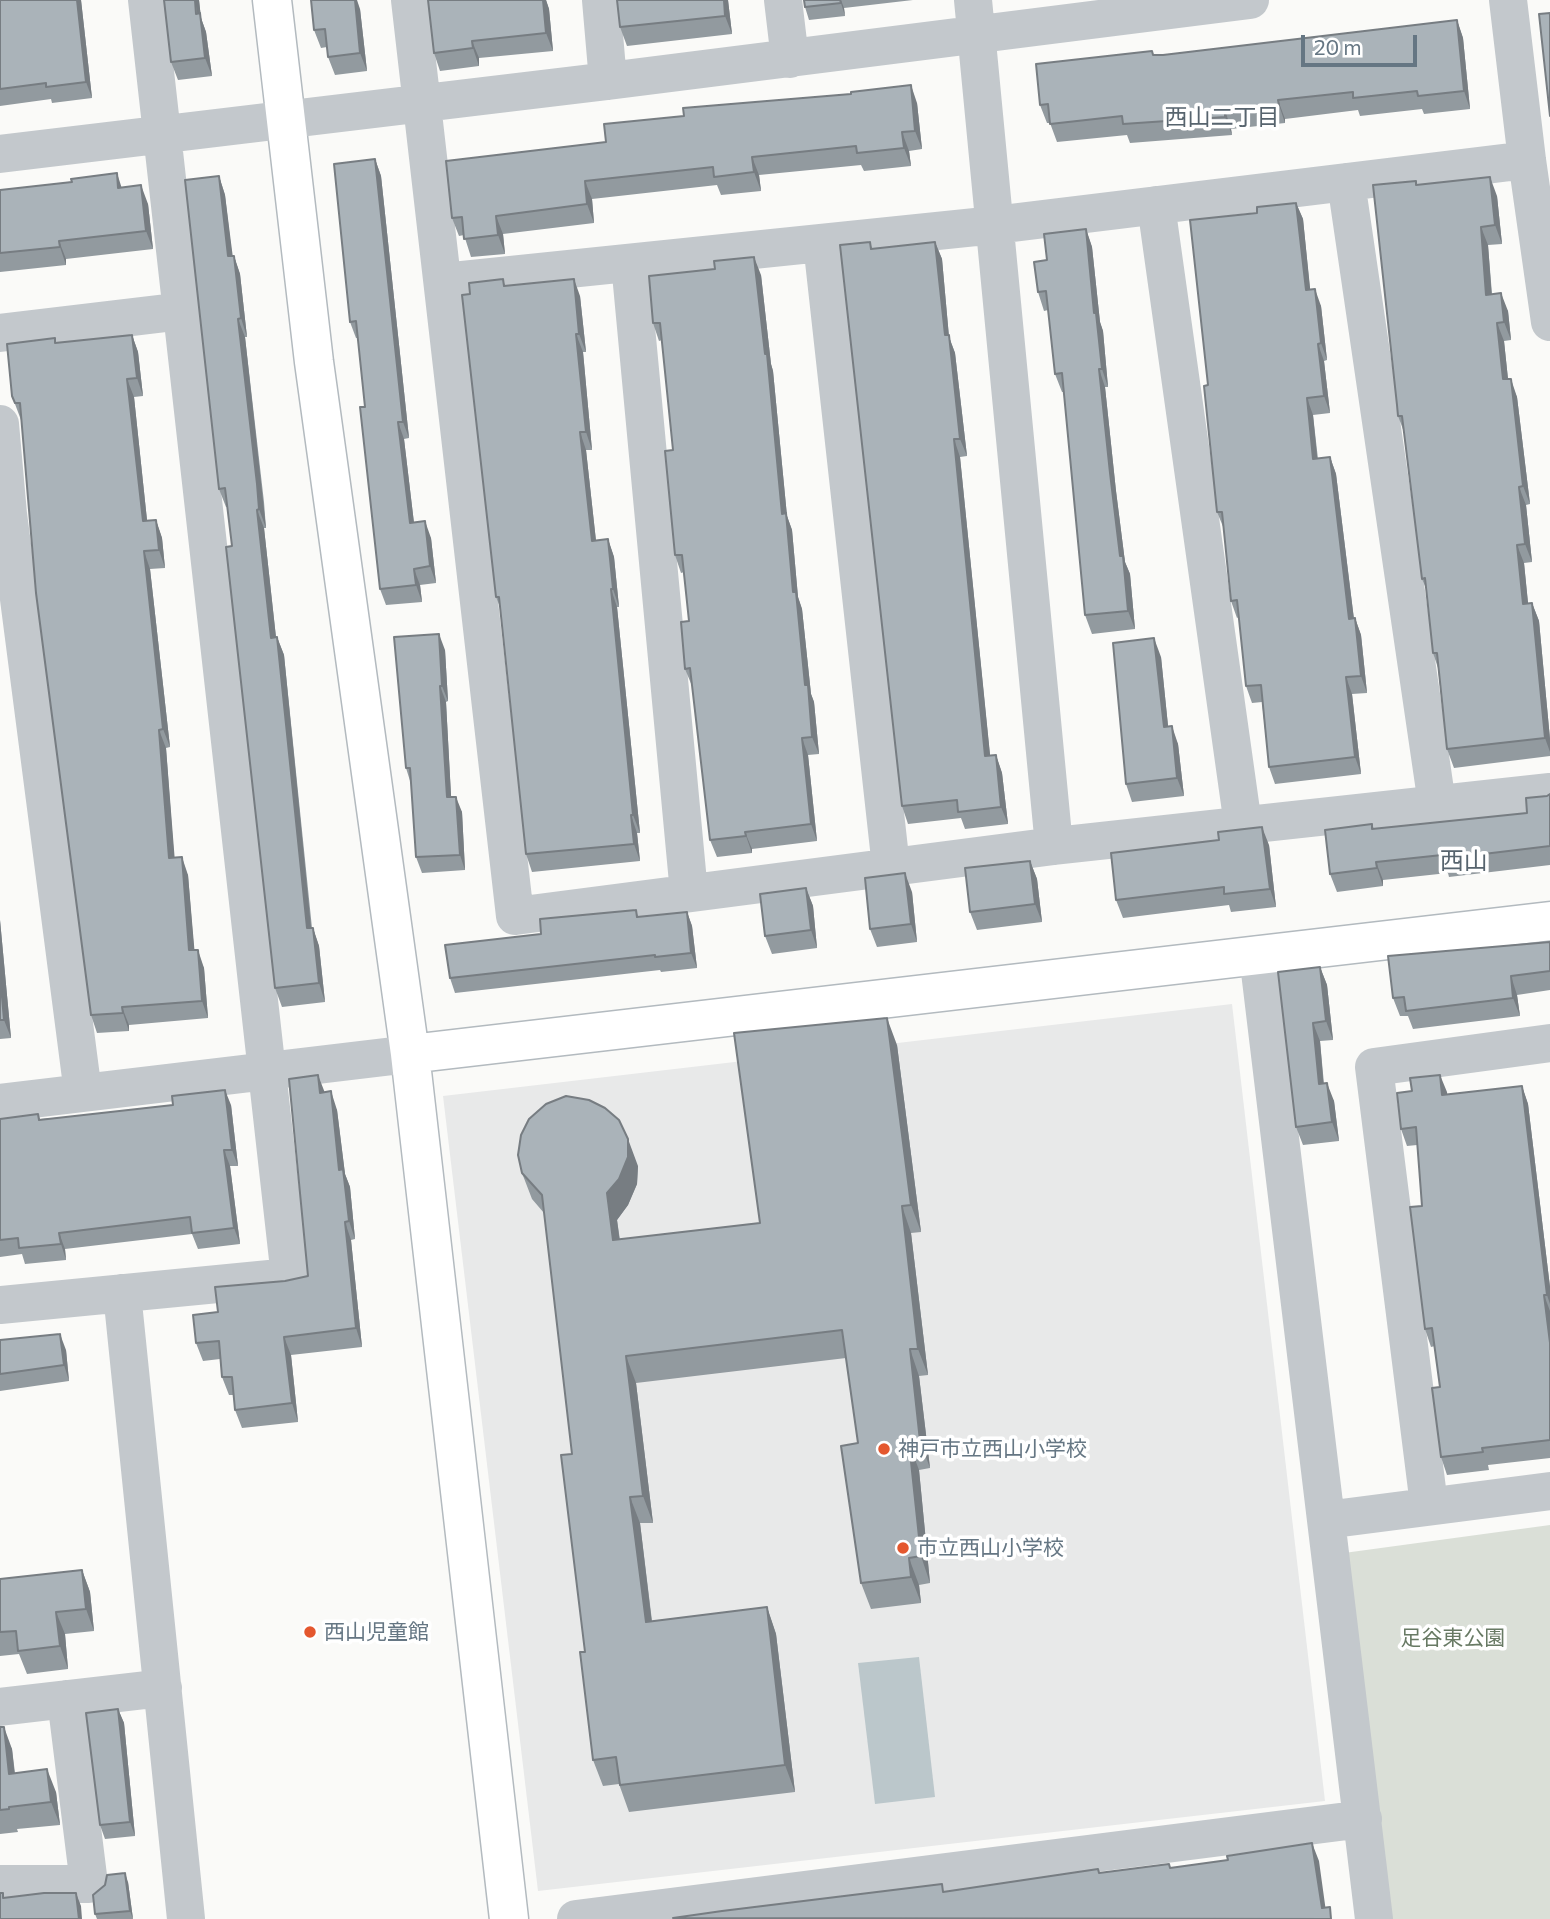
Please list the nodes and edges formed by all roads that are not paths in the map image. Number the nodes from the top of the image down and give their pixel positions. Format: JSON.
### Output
{"nodes":[{"id":1,"x":147,"y":0,"type":"edge"},
{"id":2,"x":272,"y":0,"type":"edge"},
{"id":3,"x":410,"y":0,"type":"edge"},
{"id":4,"x":601,"y":0,"type":"edge"},
{"id":5,"x":783,"y":0,"type":"edge"},
{"id":6,"x":1250,"y":0,"type":"edge"},
{"id":7,"x":1508,"y":0,"type":"edge"},
{"id":8,"x":1158,"y":6,"type":"edge"},
{"id":9,"x":976,"y":18,"type":"edge"},
{"id":10,"x":790,"y":59,"type":"junction"},
{"id":11,"x":608,"y":81,"type":"junction"},
{"id":12,"x":422,"y":104,"type":"junction"},
{"id":13,"x":286,"y":121,"type":"junction"},
{"id":14,"x":163,"y":135,"type":"junction"},
{"id":15,"x":0,"y":154,"type":"edge"},
{"id":16,"x":1527,"y":160,"type":"junction"},
{"id":17,"x":1346,"y":182,"type":"junction"},
{"id":18,"x":1156,"y":205,"type":"junction"},
{"id":19,"x":995,"y":225,"type":"junction"},
{"id":20,"x":822,"y":243,"type":"junction"},
{"id":21,"x":630,"y":263,"type":"junction"},
{"id":22,"x":443,"y":282,"type":"junction"},
{"id":23,"x":183,"y":311,"type":"junction"},
{"id":24,"x":1550,"y":322,"type":"edge"},
{"id":25,"x":0,"y":333,"type":"edge"},
{"id":26,"x":0,"y":424,"type":"edge"},
{"id":27,"x":4,"y":515,"type":"edge"},
{"id":28,"x":1550,"y":792,"type":"edge"},
{"id":29,"x":1437,"y":804,"type":"junction"},
{"id":30,"x":1243,"y":825,"type":"junction"},
{"id":31,"x":1054,"y":846,"type":"junction"},
{"id":32,"x":891,"y":867,"type":"junction"},
{"id":33,"x":689,"y":893,"type":"junction"},
{"id":34,"x":1550,"y":921,"type":"edge"},
{"id":35,"x":1258,"y":955,"type":"junction"},
{"id":36,"x":1550,"y":1043,"type":"edge"},
{"id":37,"x":410,"y":1054,"type":"junction"},
{"id":38,"x":268,"y":1071,"type":"junction"},
{"id":39,"x":83,"y":1093,"type":"junction"},
{"id":40,"x":0,"y":1102,"type":"edge"},
{"id":41,"x":122,"y":1293,"type":"junction"},
{"id":42,"x":0,"y":1305,"type":"edge"},
{"id":43,"x":1550,"y":1491,"type":"edge"},
{"id":44,"x":1429,"y":1505,"type":"junction"},
{"id":45,"x":1326,"y":1520,"type":"junction"},
{"id":46,"x":163,"y":1688,"type":"junction"},
{"id":47,"x":66,"y":1699,"type":"junction"},
{"id":48,"x":0,"y":1707,"type":"edge"},
{"id":49,"x":1363,"y":1819,"type":"junction"},
{"id":50,"x":0,"y":1884,"type":"edge"},
{"id":51,"x":186,"y":1919,"type":"edge"},
{"id":52,"x":509,"y":1919,"type":"edge"},
{"id":53,"x":576,"y":1919,"type":"edge"},
{"id":54,"x":1374,"y":1919,"type":"edge"}],
"edges":[{"from":1,"to":14,"type":"street"},
{"from":2,"to":13,"type":"street"},
{"from":3,"to":12,"type":"street"},
{"from":4,"to":11,"type":"street"},
{"from":5,"to":10,"type":"street"},
{"from":6,"to":8,"type":"street"},
{"from":7,"to":16,"type":"street"},
{"from":8,"to":9,"type":"street"},
{"from":9,"to":10,"type":"street"},
{"from":9,"to":19,"type":"street"},
{"from":10,"to":11,"type":"street"},
{"from":11,"to":12,"type":"street"},
{"from":12,"to":13,"type":"street"},
{"from":12,"to":22,"type":"street"},
{"from":13,"to":14,"type":"street"},
{"from":13,"to":37,"type":"street"},
{"from":14,"to":15,"type":"street"},
{"from":14,"to":23,"type":"street"},
{"from":16,"to":17,"type":"street"},
{"from":16,"to":24,"type":"street"},
{"from":17,"to":18,"type":"street"},
{"from":17,"to":29,"type":"street"},
{"from":18,"to":19,"type":"street"},
{"from":18,"to":30,"type":"street"},
{"from":19,"to":20,"type":"street"},
{"from":19,"to":31,"type":"street"},
{"from":20,"to":21,"type":"street"},
{"from":20,"to":32,"type":"street"},
{"from":21,"to":22,"type":"street"},
{"from":21,"to":33,"type":"street"},
{"from":22,"to":33,"type":"street"},
{"from":23,"to":25,"type":"street"},
{"from":23,"to":38,"type":"street"},
{"from":26,"to":27,"type":"street"},
{"from":27,"to":39,"type":"street"},
{"from":28,"to":29,"type":"street"},
{"from":29,"to":30,"type":"street"},
{"from":30,"to":31,"type":"street"},
{"from":31,"to":32,"type":"street"},
{"from":32,"to":33,"type":"street"},
{"from":34,"to":35,"type":"street"},
{"from":35,"to":37,"type":"street"},
{"from":35,"to":45,"type":"street"},
{"from":36,"to":44,"type":"street"},
{"from":37,"to":38,"type":"street"},
{"from":37,"to":52,"type":"street"},
{"from":38,"to":39,"type":"street"},
{"from":38,"to":41,"type":"street"},
{"from":39,"to":40,"type":"street"},
{"from":41,"to":42,"type":"street"},
{"from":41,"to":46,"type":"street"},
{"from":43,"to":44,"type":"street"},
{"from":44,"to":45,"type":"street"},
{"from":45,"to":49,"type":"street"},
{"from":46,"to":47,"type":"street"},
{"from":46,"to":51,"type":"street"},
{"from":47,"to":48,"type":"street"},
{"from":47,"to":50,"type":"street"},
{"from":49,"to":53,"type":"street"},
{"from":49,"to":54,"type":"street"}]}
